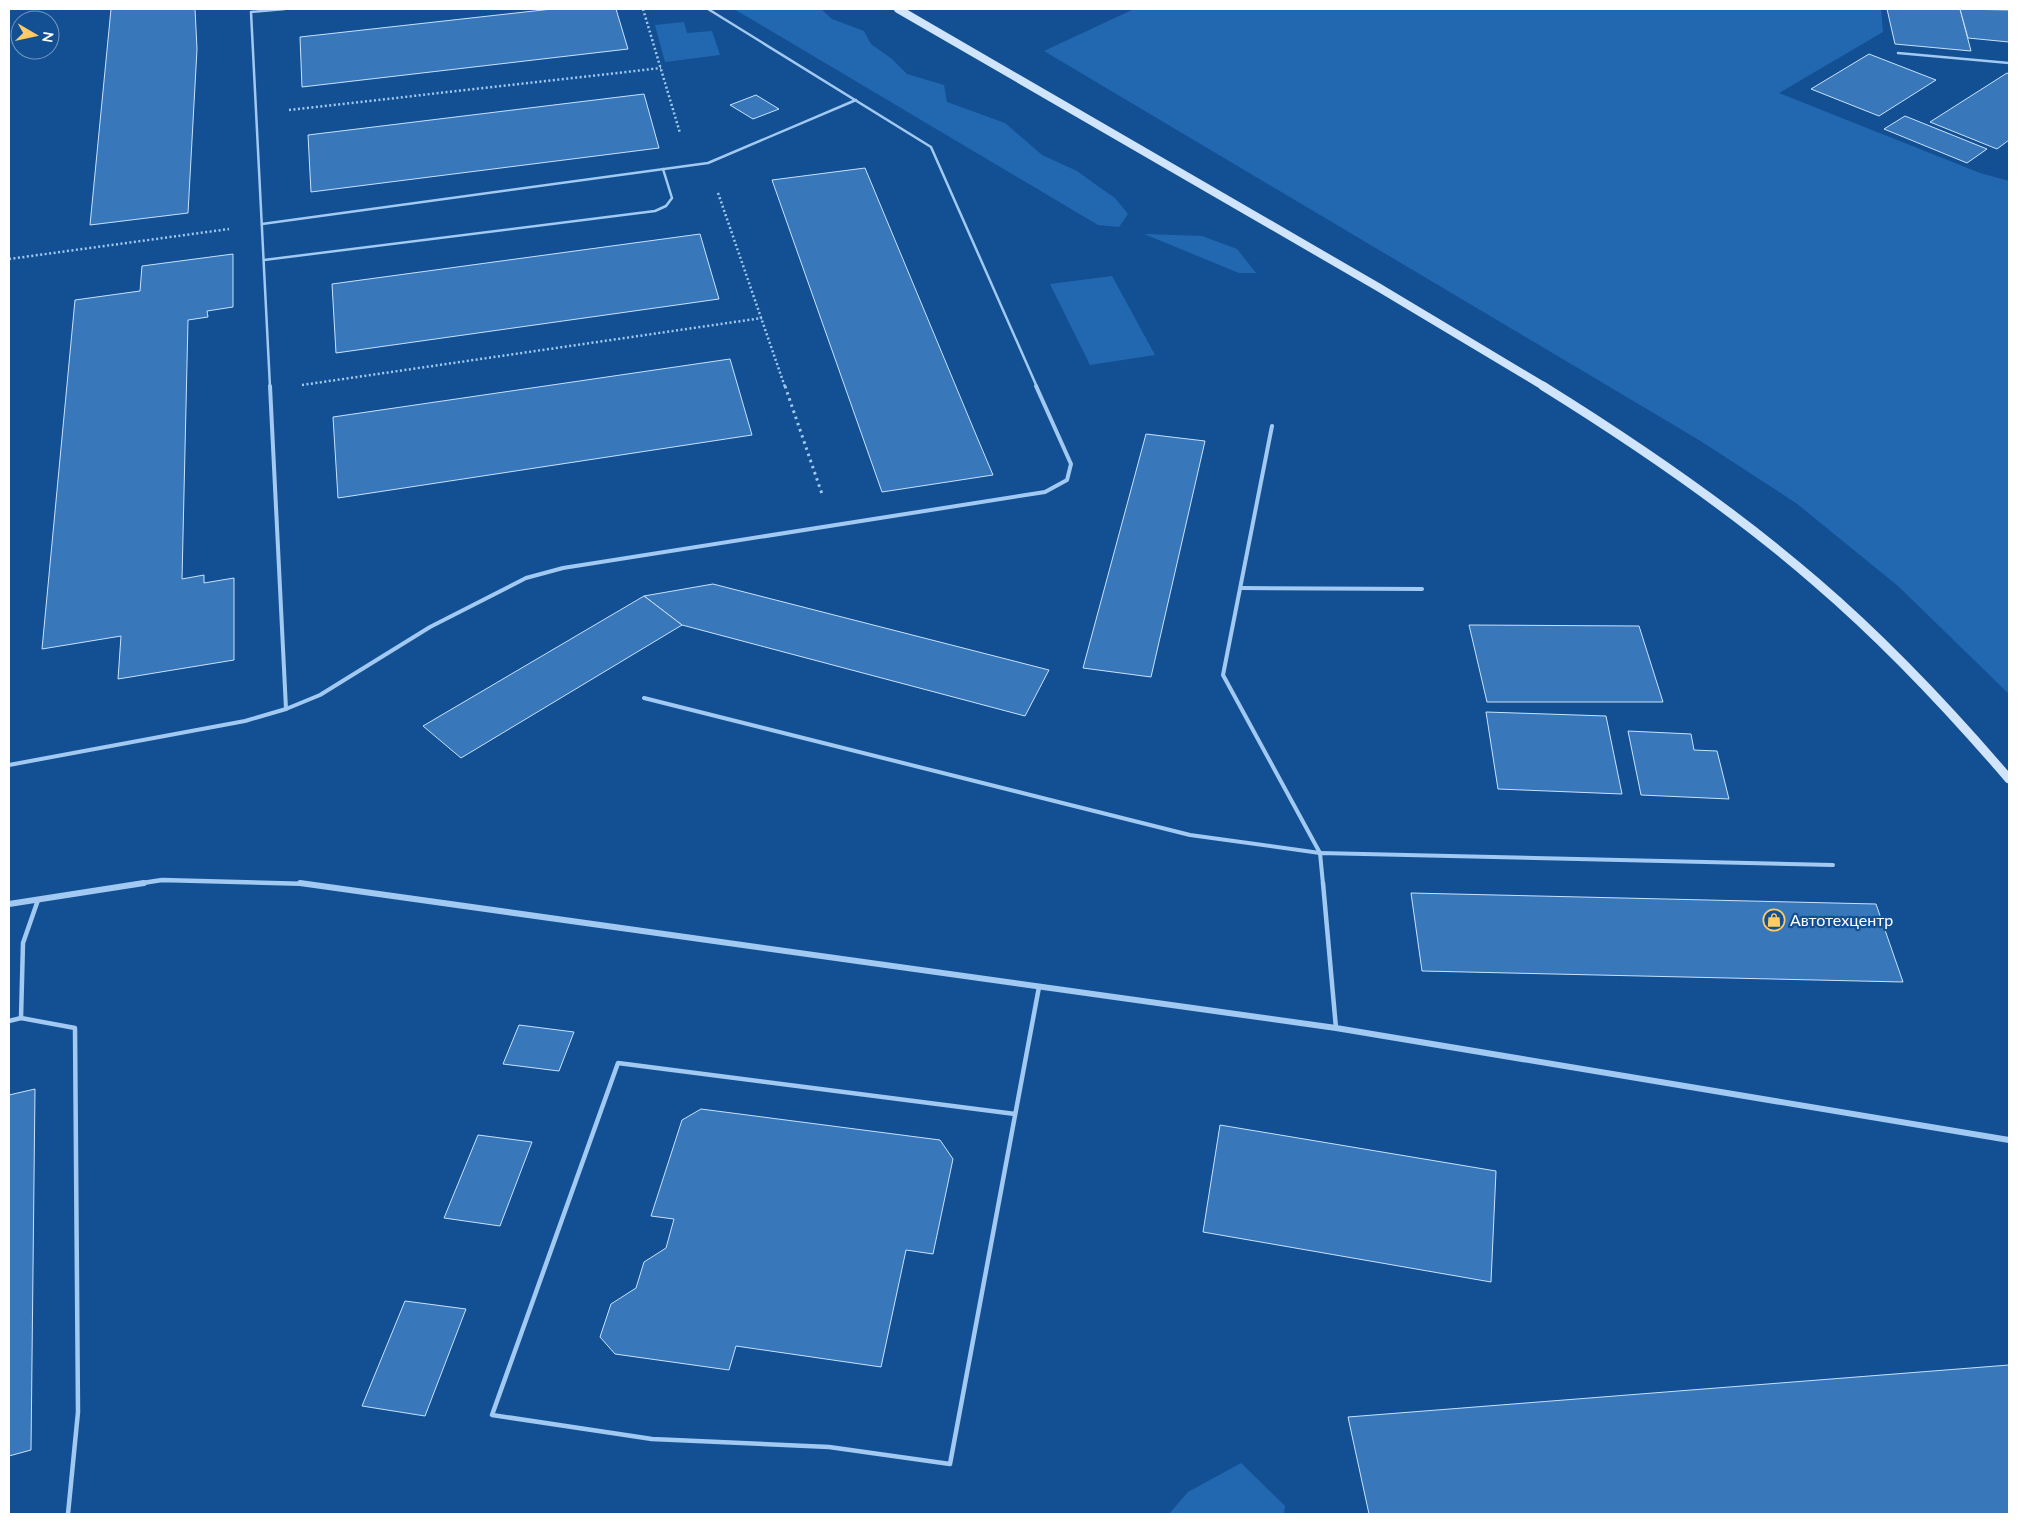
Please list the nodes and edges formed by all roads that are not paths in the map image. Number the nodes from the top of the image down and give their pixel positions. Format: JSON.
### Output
{"nodes":[{"id":1,"x":285,"y":9,"type":"edge"},
{"id":2,"x":708,"y":9,"type":"edge"},
{"id":3,"x":898,"y":9,"type":"edge"},
{"id":4,"x":251,"y":11,"type":"edge"},
{"id":5,"x":1898,"y":53,"type":"dead end"},
{"id":6,"x":2009,"y":63,"type":"edge"},
{"id":7,"x":856,"y":100,"type":"junction"},
{"id":8,"x":663,"y":169,"type":"junction"},
{"id":9,"x":262,"y":224,"type":"junction"},
{"id":10,"x":264,"y":260,"type":"junction"},
{"id":11,"x":1272,"y":426,"type":"dead end"},
{"id":12,"x":1241,"y":588,"type":"junction"},
{"id":13,"x":1422,"y":589,"type":"dead end"},
{"id":14,"x":644,"y":698,"type":"dead end"},
{"id":15,"x":286,"y":709,"type":"junction"},
{"id":16,"x":9,"y":764,"type":"edge"},
{"id":17,"x":2009,"y":779,"type":"edge"},
{"id":18,"x":1320,"y":853,"type":"junction"},
{"id":19,"x":1833,"y":865,"type":"dead end"},
{"id":20,"x":39,"y":898,"type":"junction"},
{"id":21,"x":9,"y":904,"type":"edge"},
{"id":22,"x":1039,"y":987,"type":"junction"},
{"id":23,"x":21,"y":1018,"type":"junction"},
{"id":24,"x":9,"y":1021,"type":"edge"},
{"id":25,"x":1336,"y":1028,"type":"junction"},
{"id":26,"x":1015,"y":1114,"type":"junction"},
{"id":27,"x":2009,"y":1140,"type":"edge"},
{"id":28,"x":68,"y":1514,"type":"edge"}],
"edges":[{"from":1,"to":4,"type":"lane"},
{"from":2,"to":7,"type":"lane"},
{"from":3,"to":17,"type":"main road"},
{"from":4,"to":9,"type":"lane"},
{"from":5,"to":6,"type":"lane"},
{"from":7,"to":8,"type":"lane"},
{"from":7,"to":15,"type":"lane"},
{"from":8,"to":9,"type":"lane"},
{"from":8,"to":10,"type":"lane"},
{"from":9,"to":10,"type":"lane"},
{"from":10,"to":15,"type":"lane"},
{"from":11,"to":12,"type":"lane"},
{"from":12,"to":13,"type":"lane"},
{"from":12,"to":18,"type":"lane"},
{"from":14,"to":18,"type":"lane"},
{"from":15,"to":16,"type":"lane"},
{"from":18,"to":19,"type":"lane"},
{"from":18,"to":25,"type":"lane"},
{"from":20,"to":21,"type":"street"},
{"from":20,"to":22,"type":"street"},
{"from":20,"to":23,"type":"lane"},
{"from":22,"to":25,"type":"street"},
{"from":22,"to":26,"type":"lane"},
{"from":23,"to":24,"type":"lane"},
{"from":23,"to":28,"type":"lane"},
{"from":25,"to":27,"type":"street"},
{"from":26,"to":26,"type":"lane"}]}
